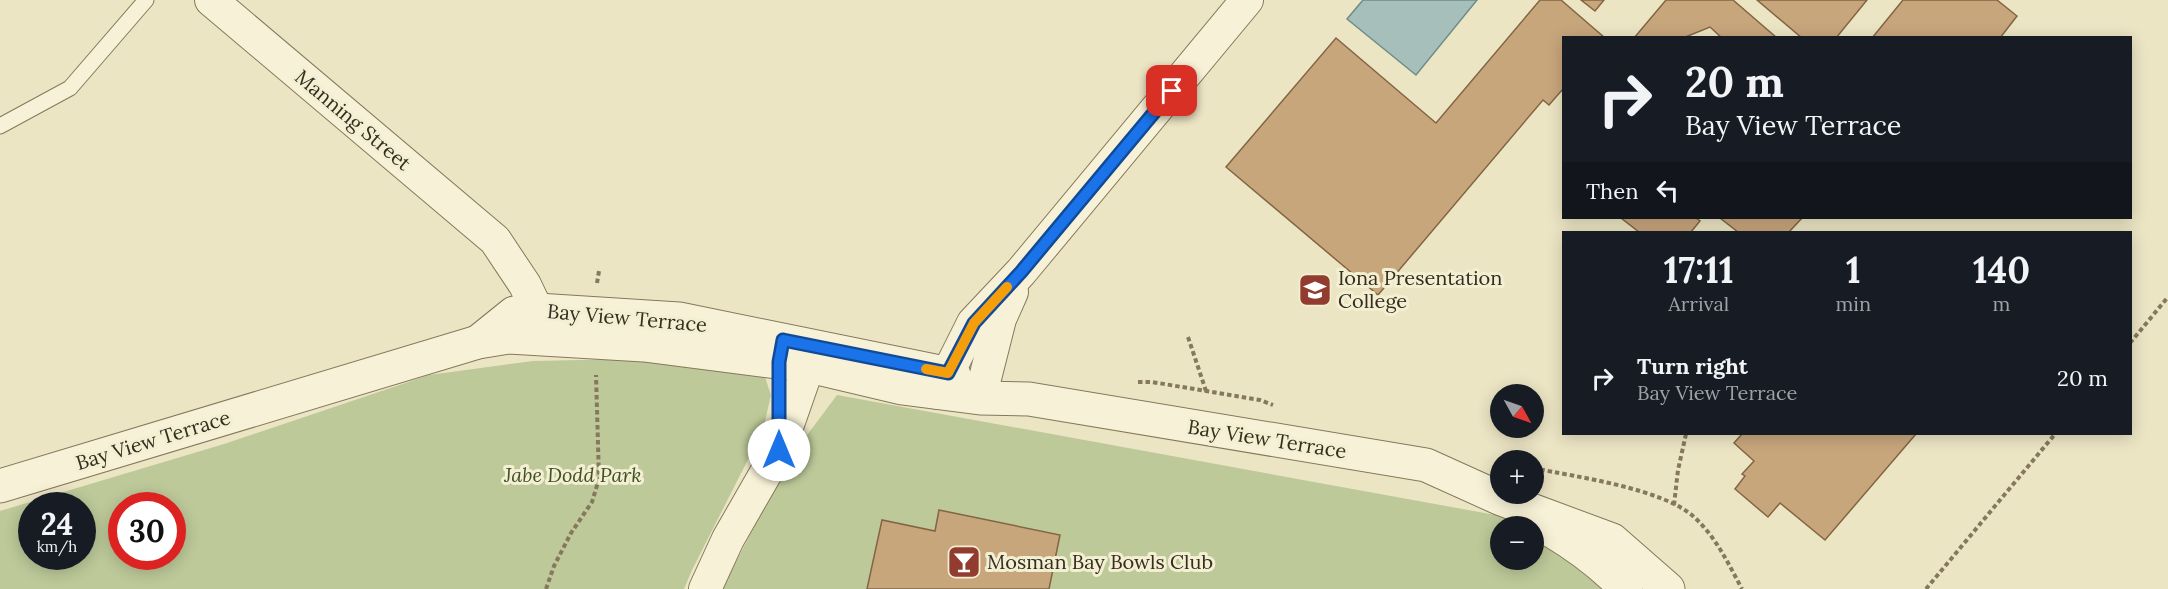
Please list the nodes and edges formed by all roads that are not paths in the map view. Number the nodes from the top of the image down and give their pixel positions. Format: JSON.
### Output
{"nodes":[{"id":1,"x":146,"y":0,"type":"edge"},
{"id":2,"x":210,"y":0,"type":"edge"},
{"id":3,"x":1247,"y":0,"type":"edge"},
{"id":4,"x":0,"y":126,"type":"edge"},
{"id":5,"x":1021,"y":272,"type":"junction"},
{"id":6,"x":531,"y":324,"type":"junction"},
{"id":7,"x":797,"y":354,"type":"junction"},
{"id":8,"x":943,"y":383,"type":"junction"},
{"id":9,"x":982,"y":389,"type":"junction"},
{"id":10,"x":0,"y":486,"type":"edge"},
{"id":11,"x":1490,"y":494,"type":"edge"},
{"id":12,"x":1509,"y":504,"type":"edge"},
{"id":13,"x":1515,"y":504,"type":"edge"},
{"id":14,"x":705,"y":589,"type":"edge"},
{"id":15,"x":1626,"y":589,"type":"edge"},
{"id":16,"x":1668,"y":589,"type":"edge"}],
"edges":[{"from":1,"to":4,"type":"lane"},
{"from":2,"to":6,"type":"street","name":"Manning Street"},
{"from":3,"to":5,"type":"street"},
{"from":5,"to":8,"type":"street"},
{"from":5,"to":9,"type":"street"},
{"from":6,"to":7,"type":"street","name":"Bay View Terrace"},
{"from":6,"to":10,"type":"street","name":"Bay View Terrace"},
{"from":7,"to":8,"type":"street","name":"Bay View Terrace"},
{"from":7,"to":14,"type":"street"},
{"from":8,"to":9,"type":"street","name":"Bay View Terrace"},
{"from":9,"to":11,"type":"street","name":"Bay View Terrace"},
{"from":12,"to":15,"type":"street","name":"Bay View Terrace"},
{"from":13,"to":16,"type":"street","name":"Bay View Terrace"}]}
